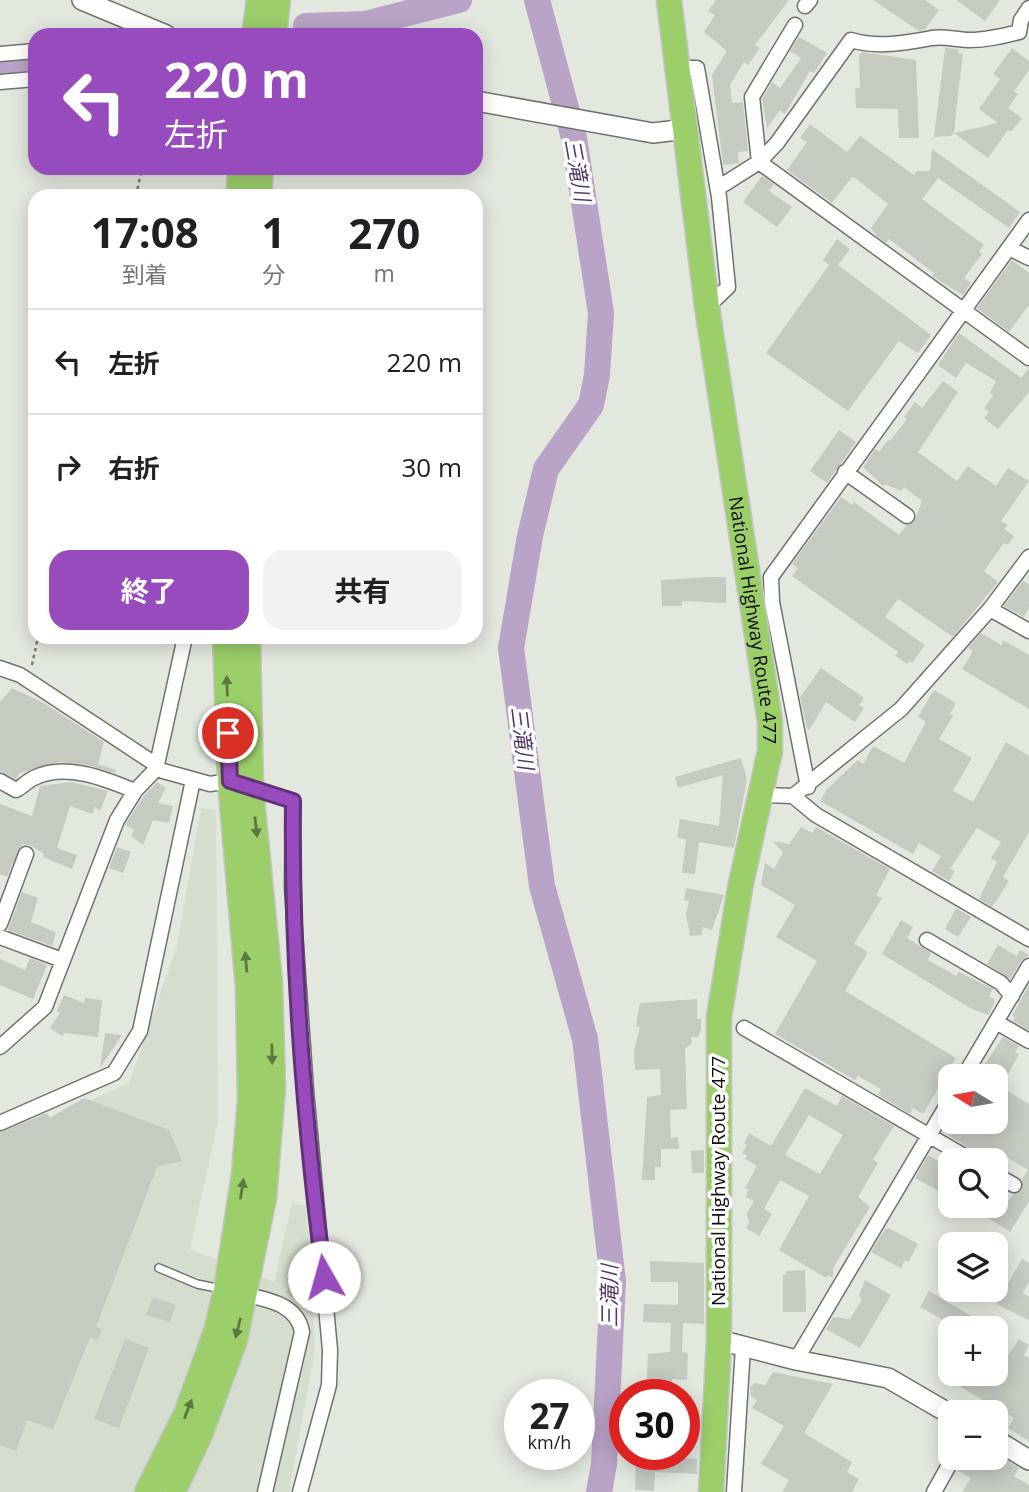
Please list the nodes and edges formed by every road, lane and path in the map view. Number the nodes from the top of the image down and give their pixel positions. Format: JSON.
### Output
{"nodes":[{"id":1,"x":82,"y":0,"type":"edge"},
{"id":2,"x":259,"y":0,"type":"edge"},
{"id":3,"x":278,"y":0,"type":"edge"},
{"id":4,"x":669,"y":0,"type":"edge"},
{"id":5,"x":1029,"y":8,"type":"edge"},
{"id":6,"x":795,"y":25,"type":"dead end"},
{"id":7,"x":131,"y":28,"type":"edge"},
{"id":8,"x":255,"y":28,"type":"edge"},
{"id":9,"x":275,"y":28,"type":"edge"},
{"id":10,"x":28,"y":52,"type":"edge"},
{"id":11,"x":0,"y":54,"type":"edge"},
{"id":12,"x":680,"y":68,"type":"junction"},
{"id":13,"x":28,"y":80,"type":"edge"},
{"id":14,"x":0,"y":82,"type":"edge"},
{"id":15,"x":483,"y":102,"type":"edge"},
{"id":16,"x":686,"y":129,"type":"junction"},
{"id":17,"x":759,"y":162,"type":"junction"},
{"id":18,"x":718,"y":188,"type":"junction"},
{"id":19,"x":1029,"y":220,"type":"edge"},
{"id":20,"x":1009,"y":248,"type":"junction"},
{"id":21,"x":1029,"y":258,"type":"edge"},
{"id":22,"x":707,"y":307,"type":"junction"},
{"id":23,"x":962,"y":309,"type":"junction"},
{"id":24,"x":1029,"y":358,"type":"edge"},
{"id":25,"x":845,"y":472,"type":"junction"},
{"id":26,"x":907,"y":516,"type":"dead end"},
{"id":27,"x":1029,"y":557,"type":"edge"},
{"id":28,"x":990,"y":609,"type":"junction"},
{"id":29,"x":1029,"y":631,"type":"edge"},
{"id":30,"x":36,"y":644,"type":"edge"},
{"id":31,"x":183,"y":644,"type":"edge"},
{"id":32,"x":226,"y":644,"type":"edge"},
{"id":33,"x":248,"y":644,"type":"edge"},
{"id":34,"x":0,"y":668,"type":"edge"},
{"id":35,"x":28,"y":682,"type":"junction"},
{"id":36,"x":156,"y":766,"type":"junction"},
{"id":37,"x":192,"y":780,"type":"junction"},
{"id":38,"x":0,"y":781,"type":"edge"},
{"id":39,"x":240,"y":785,"type":"junction"},
{"id":40,"x":808,"y":787,"type":"junction"},
{"id":41,"x":135,"y":791,"type":"junction"},
{"id":42,"x":762,"y":795,"type":"junction"},
{"id":43,"x":793,"y":796,"type":"junction"},
{"id":44,"x":26,"y":854,"type":"dead end"},
{"id":45,"x":0,"y":924,"type":"edge"},
{"id":46,"x":0,"y":937,"type":"edge"},
{"id":47,"x":1029,"y":939,"type":"edge"},
{"id":48,"x":927,"y":940,"type":"dead end"},
{"id":49,"x":62,"y":960,"type":"junction"},
{"id":50,"x":1029,"y":966,"type":"edge"},
{"id":51,"x":1012,"y":996,"type":"junction"},
{"id":52,"x":996,"y":1022,"type":"junction"},
{"id":53,"x":744,"y":1028,"type":"dead end"},
{"id":54,"x":1029,"y":1041,"type":"edge"},
{"id":55,"x":0,"y":1047,"type":"edge"},
{"id":56,"x":971,"y":1064,"type":"edge"},
{"id":57,"x":938,"y":1121,"type":"edge"},
{"id":58,"x":0,"y":1123,"type":"edge"},
{"id":59,"x":929,"y":1136,"type":"junction"},
{"id":60,"x":950,"y":1148,"type":"edge"},
{"id":61,"x":1008,"y":1182,"type":"edge"},
{"id":62,"x":1014,"y":1185,"type":"dead end"},
{"id":63,"x":159,"y":1268,"type":"dead end"},
{"id":64,"x":236,"y":1292,"type":"junction"},
{"id":65,"x":719,"y":1340,"type":"junction"},
{"id":66,"x":743,"y":1347,"type":"junction"},
{"id":67,"x":796,"y":1360,"type":"junction"},
{"id":68,"x":938,"y":1407,"type":"edge"},
{"id":69,"x":1008,"y":1447,"type":"edge"},
{"id":70,"x":1029,"y":1460,"type":"edge"},
{"id":71,"x":946,"y":1470,"type":"edge"},
{"id":72,"x":144,"y":1492,"type":"edge"},
{"id":73,"x":173,"y":1492,"type":"edge"},
{"id":74,"x":265,"y":1492,"type":"edge"},
{"id":75,"x":300,"y":1492,"type":"edge"},
{"id":76,"x":711,"y":1492,"type":"edge"},
{"id":77,"x":734,"y":1492,"type":"edge"},
{"id":78,"x":934,"y":1492,"type":"edge"}],
"edges":[{"from":1,"to":7,"type":"street"},
{"from":2,"to":8,"type":"highway"},
{"from":3,"to":9,"type":"highway"},
{"from":4,"to":12,"type":"highway","name":"National Highway Route 477"},
{"from":5,"to":17,"type":"street"},
{"from":6,"to":17,"type":"street"},
{"from":10,"to":11,"type":"street"},
{"from":12,"to":16,"type":"highway","name":"National Highway Route 477"},
{"from":12,"to":18,"type":"street"},
{"from":13,"to":14,"type":"street"},
{"from":15,"to":16,"type":"street"},
{"from":16,"to":22,"type":"highway","name":"National Highway Route 477"},
{"from":17,"to":18,"type":"street"},
{"from":17,"to":23,"type":"street"},
{"from":18,"to":22,"type":"street"},
{"from":19,"to":20,"type":"street"},
{"from":20,"to":21,"type":"street"},
{"from":20,"to":23,"type":"street"},
{"from":22,"to":42,"type":"highway","name":"National Highway Route 477"},
{"from":23,"to":24,"type":"street"},
{"from":23,"to":25,"type":"street"},
{"from":25,"to":26,"type":"street"},
{"from":25,"to":40,"type":"street"},
{"from":27,"to":28,"type":"street"},
{"from":28,"to":29,"type":"street"},
{"from":28,"to":40,"type":"street"},
{"from":30,"to":35,"type":"path"},
{"from":31,"to":36,"type":"street"},
{"from":39,"to":32,"type":"highway","one_way":true},
{"from":33,"to":39,"type":"highway"},
{"from":34,"to":35,"type":"street"},
{"from":35,"to":36,"type":"street"},
{"from":36,"to":37,"type":"street"},
{"from":36,"to":41,"type":"street"},
{"from":37,"to":39,"type":"street"},
{"from":37,"to":58,"type":"street"},
{"from":38,"to":41,"type":"street"},
{"from":39,"to":64,"type":"highway"},
{"from":39,"to":75,"type":"street"},
{"from":40,"to":43,"type":"street"},
{"from":41,"to":49,"type":"street"},
{"from":42,"to":43,"type":"street"},
{"from":42,"to":65,"type":"highway","name":"National Highway Route 477"},
{"from":43,"to":47,"type":"street"},
{"from":44,"to":45,"type":"street"},
{"from":46,"to":49,"type":"street"},
{"from":48,"to":51,"type":"street"},
{"from":49,"to":55,"type":"street"},
{"from":50,"to":51,"type":"street"},
{"from":51,"to":52,"type":"street"},
{"from":52,"to":54,"type":"street"},
{"from":52,"to":56,"type":"street"},
{"from":53,"to":59,"type":"street"},
{"from":57,"to":59,"type":"street"},
{"from":59,"to":60,"type":"street"},
{"from":59,"to":67,"type":"street"},
{"from":61,"to":62,"type":"street"},
{"from":63,"to":64,"type":"lane"},
{"from":72,"to":64,"type":"highway","one_way":true},
{"from":64,"to":73,"type":"highway","one_way":true},
{"from":64,"to":74,"type":"street"},
{"from":65,"to":66,"type":"street"},
{"from":65,"to":76,"type":"highway","name":"National Highway Route 477"},
{"from":66,"to":67,"type":"street"},
{"from":66,"to":77,"type":"street"},
{"from":67,"to":68,"type":"street"},
{"from":69,"to":70,"type":"street"},
{"from":71,"to":78,"type":"street"}]}
